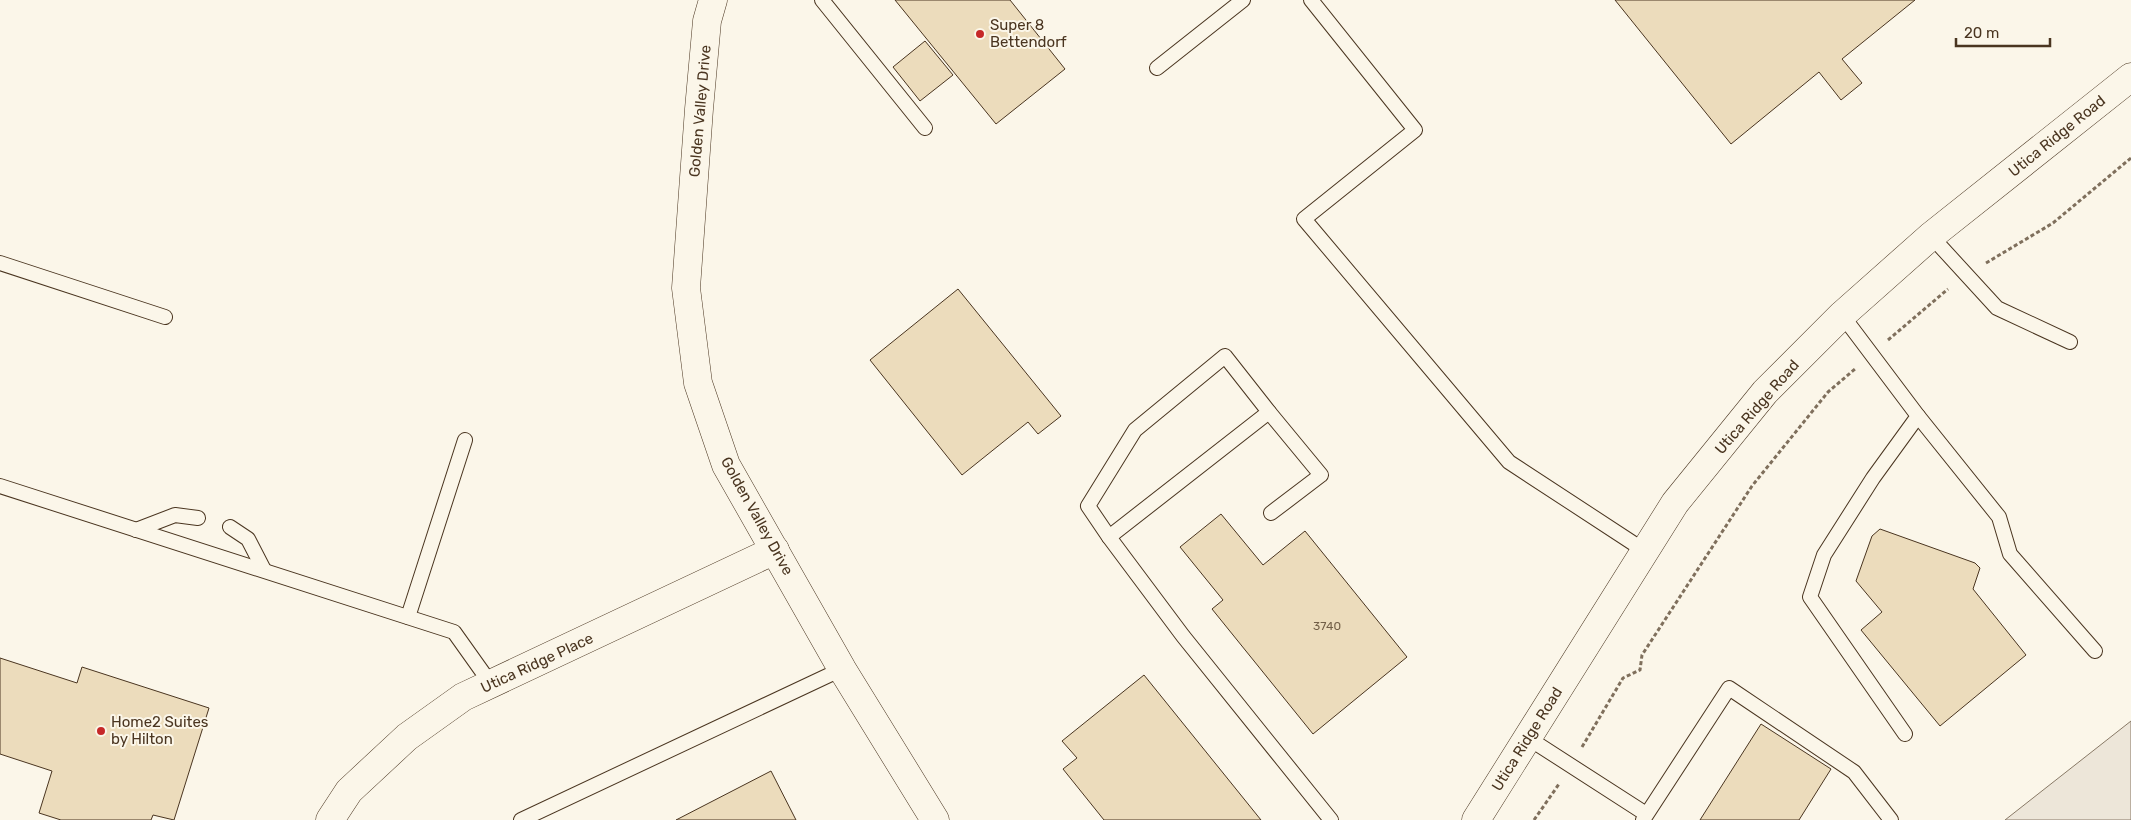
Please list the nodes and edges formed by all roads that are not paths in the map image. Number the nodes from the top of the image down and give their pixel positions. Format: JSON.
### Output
{"nodes":[{"id":1,"x":713,"y":0,"type":"edge"},
{"id":2,"x":822,"y":0,"type":"edge"},
{"id":3,"x":1243,"y":0,"type":"edge"},
{"id":4,"x":1311,"y":0,"type":"edge"},
{"id":5,"x":1157,"y":68,"type":"dead end"},
{"id":6,"x":2131,"y":77,"type":"edge"},
{"id":7,"x":925,"y":128,"type":"dead end"},
{"id":8,"x":1931,"y":236,"type":"junction"},
{"id":9,"x":0,"y":263,"type":"edge"},
{"id":10,"x":1842,"y":315,"type":"junction"},
{"id":11,"x":165,"y":317,"type":"dead end"},
{"id":12,"x":2070,"y":342,"type":"dead end"},
{"id":13,"x":1269,"y":412,"type":"junction"},
{"id":14,"x":1918,"y":416,"type":"junction"},
{"id":15,"x":465,"y":440,"type":"dead end"},
{"id":16,"x":0,"y":486,"type":"edge"},
{"id":17,"x":1271,"y":513,"type":"dead end"},
{"id":18,"x":198,"y":518,"type":"dead end"},
{"id":19,"x":230,"y":527,"type":"dead end"},
{"id":20,"x":136,"y":530,"type":"junction"},
{"id":21,"x":1109,"y":537,"type":"junction"},
{"id":22,"x":775,"y":550,"type":"junction"},
{"id":23,"x":1645,"y":551,"type":"junction"},
{"id":24,"x":264,"y":570,"type":"junction"},
{"id":25,"x":408,"y":617,"type":"junction"},
{"id":26,"x":2095,"y":651,"type":"dead end"},
{"id":27,"x":842,"y":669,"type":"junction"},
{"id":28,"x":491,"y":684,"type":"junction"},
{"id":29,"x":1905,"y":734,"type":"dead end"},
{"id":30,"x":1528,"y":738,"type":"junction"},
{"id":31,"x":1644,"y":817,"type":"edge"},
{"id":32,"x":330,"y":820,"type":"edge"},
{"id":33,"x":521,"y":820,"type":"edge"},
{"id":34,"x":935,"y":820,"type":"edge"},
{"id":35,"x":1331,"y":820,"type":"edge"},
{"id":36,"x":1476,"y":820,"type":"edge"},
{"id":37,"x":1891,"y":820,"type":"edge"}],
"edges":[{"from":1,"to":22,"type":"street","name":"Golden Valley Drive"},
{"from":2,"to":7,"type":"lane"},
{"from":3,"to":5,"type":"lane"},
{"from":4,"to":23,"type":"lane"},
{"from":6,"to":8,"type":"street","name":"Utica Ridge Road"},
{"from":8,"to":10,"type":"street","name":"Utica Ridge Road"},
{"from":8,"to":12,"type":"lane"},
{"from":9,"to":11,"type":"lane"},
{"from":10,"to":14,"type":"lane"},
{"from":10,"to":23,"type":"street","name":"Utica Ridge Road"},
{"from":13,"to":17,"type":"lane"},
{"from":13,"to":21,"type":"lane"},
{"from":13,"to":21,"type":"lane"},
{"from":14,"to":26,"type":"lane"},
{"from":14,"to":29,"type":"lane"},
{"from":15,"to":25,"type":"lane"},
{"from":16,"to":20,"type":"lane"},
{"from":18,"to":20,"type":"lane"},
{"from":19,"to":24,"type":"lane"},
{"from":20,"to":24,"type":"lane"},
{"from":21,"to":35,"type":"lane"},
{"from":22,"to":27,"type":"street","name":"Golden Valley Drive"},
{"from":22,"to":28,"type":"street","name":"Utica Ridge Place"},
{"from":23,"to":30,"type":"street","name":"Utica Ridge Road"},
{"from":24,"to":25,"type":"lane"},
{"from":25,"to":28,"type":"lane"},
{"from":27,"to":33,"type":"lane"},
{"from":27,"to":34,"type":"street","name":"Golden Valley Drive"},
{"from":28,"to":32,"type":"street","name":"Utica Ridge Place"},
{"from":30,"to":31,"type":"lane"},
{"from":30,"to":36,"type":"street","name":"Utica Ridge Road"},
{"from":31,"to":37,"type":"lane"}]}
